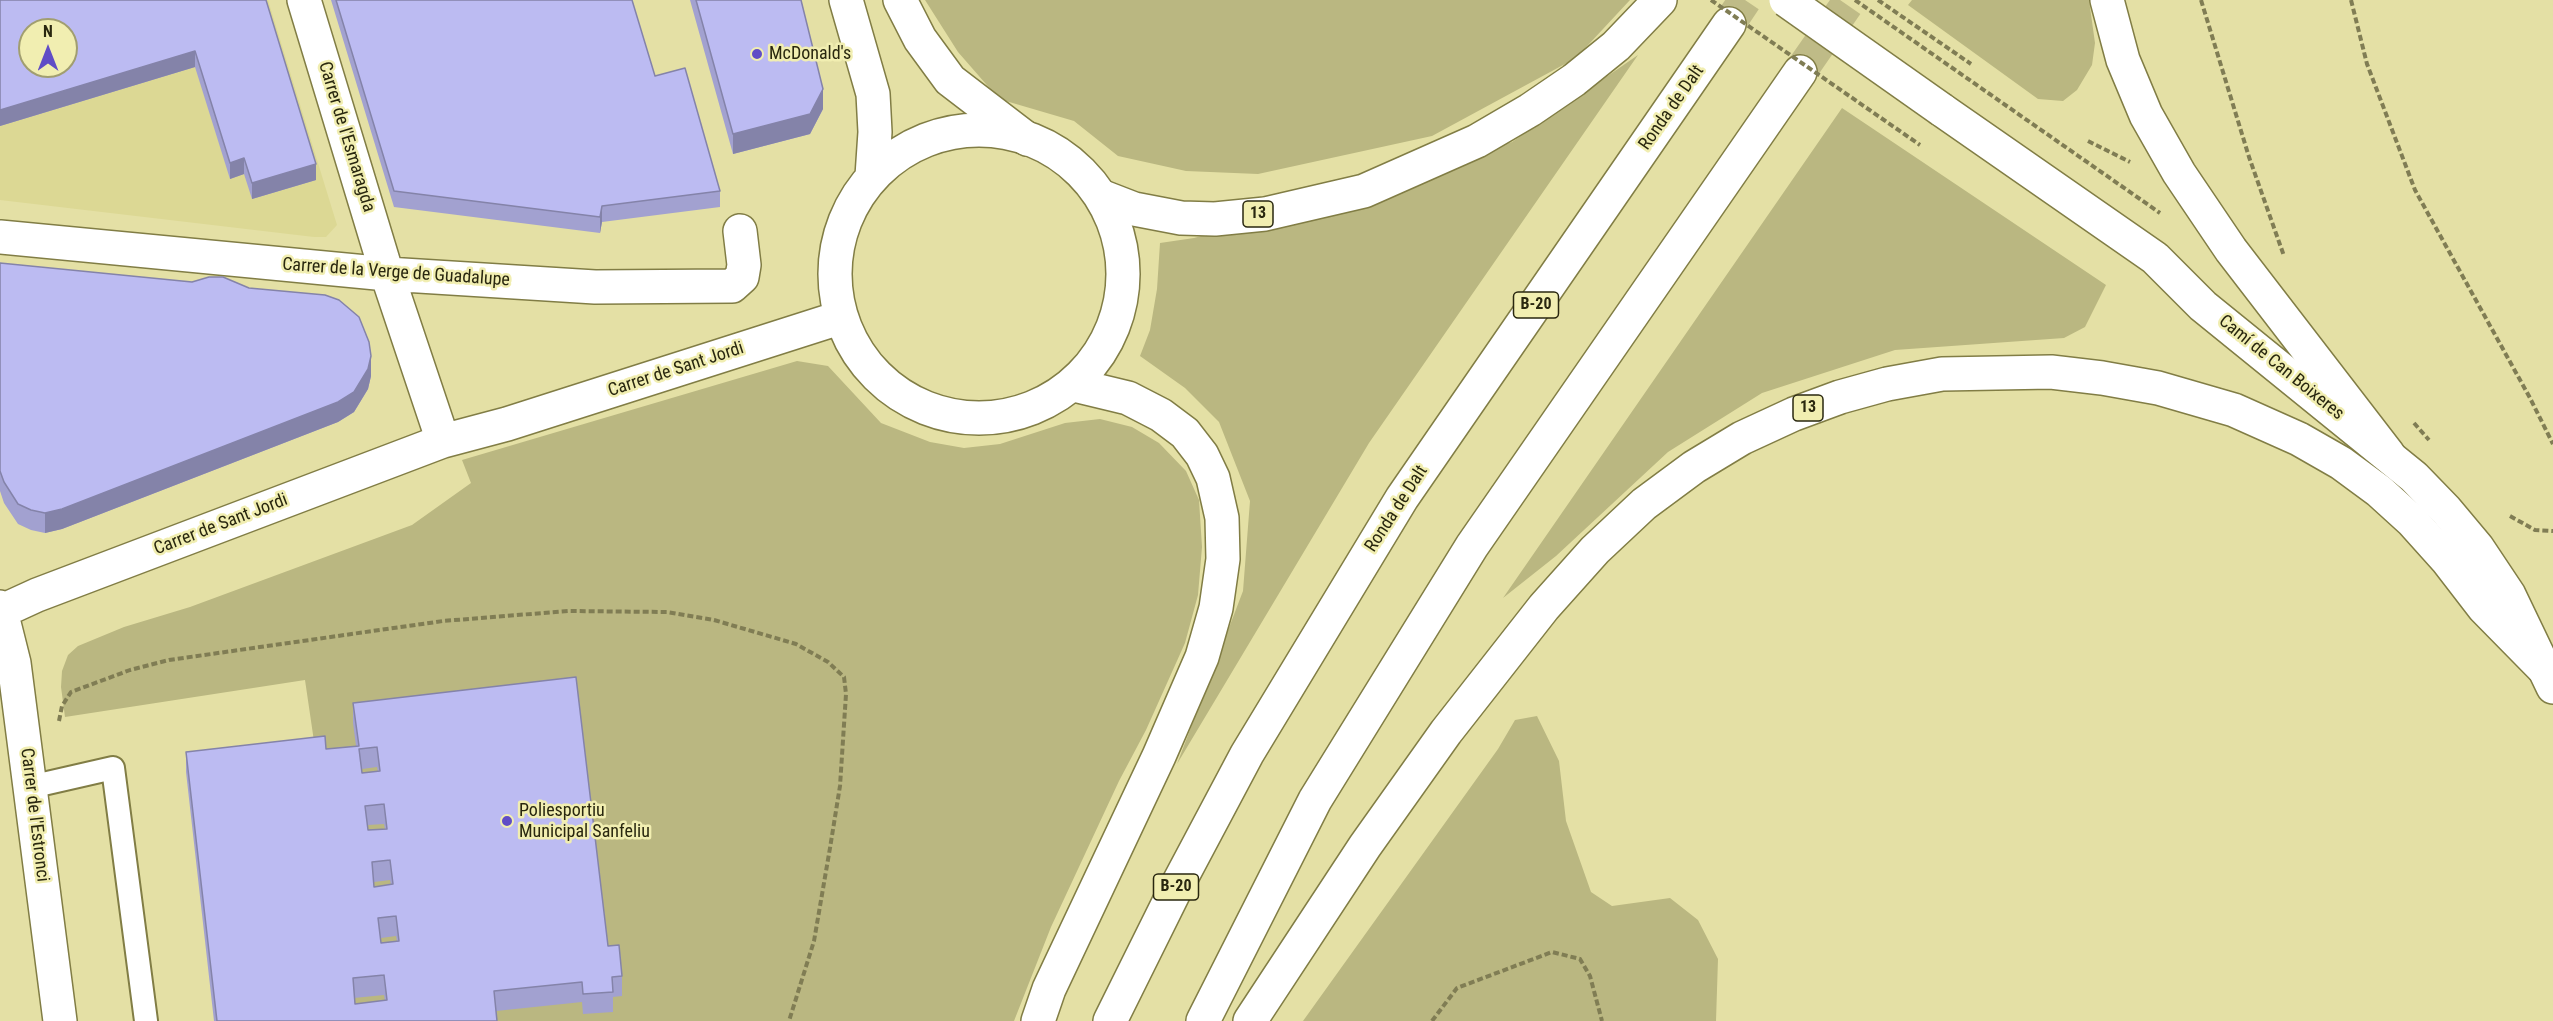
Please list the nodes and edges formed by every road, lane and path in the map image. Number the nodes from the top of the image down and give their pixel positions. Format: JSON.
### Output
{"nodes":[{"id":1,"x":304,"y":0,"type":"edge"},
{"id":2,"x":846,"y":0,"type":"edge"},
{"id":3,"x":900,"y":0,"type":"edge"},
{"id":4,"x":1660,"y":0,"type":"edge"},
{"id":5,"x":1786,"y":0,"type":"edge"},
{"id":6,"x":1855,"y":0,"type":"edge"},
{"id":7,"x":1878,"y":0,"type":"edge"},
{"id":8,"x":2107,"y":0,"type":"edge"},
{"id":9,"x":2201,"y":0,"type":"edge"},
{"id":10,"x":2351,"y":0,"type":"edge"},
{"id":11,"x":1720,"y":12,"type":"edge"},
{"id":12,"x":1971,"y":64,"type":"dead end"},
{"id":13,"x":1800,"y":72,"type":"tunnel mouth"},
{"id":14,"x":1028,"y":139,"type":"junction"},
{"id":15,"x":1920,"y":145,"type":"dead end"},
{"id":16,"x":872,"y":176,"type":"junction"},
{"id":17,"x":1102,"y":197,"type":"junction"},
{"id":18,"x":2170,"y":219,"type":"dead end"},
{"id":19,"x":740,"y":231,"type":"dead end"},
{"id":20,"x":0,"y":237,"type":"edge"},
{"id":21,"x":2286,"y":261,"type":"dead end"},
{"id":22,"x":387,"y":274,"type":"junction"},
{"id":23,"x":839,"y":318,"type":"junction"},
{"id":24,"x":1074,"y":385,"type":"junction"},
{"id":25,"x":443,"y":441,"type":"junction"},
{"id":26,"x":2553,"y":444,"type":"edge"},
{"id":27,"x":2388,"y":454,"type":"junction"},
{"id":28,"x":2510,"y":516,"type":"dead end"},
{"id":29,"x":2553,"y":531,"type":"edge"},
{"id":30,"x":0,"y":610,"type":"edge"},
{"id":31,"x":2548,"y":677,"type":"edge"},
{"id":32,"x":58,"y":727,"type":"dead end"},
{"id":33,"x":30,"y":787,"type":"junction"},
{"id":34,"x":60,"y":1021,"type":"edge"},
{"id":35,"x":146,"y":1021,"type":"edge"},
{"id":36,"x":789,"y":1021,"type":"edge"},
{"id":37,"x":1038,"y":1021,"type":"edge"},
{"id":38,"x":1110,"y":1021,"type":"edge"},
{"id":39,"x":1203,"y":1021,"type":"edge"},
{"id":40,"x":1250,"y":1021,"type":"edge"},
{"id":41,"x":1432,"y":1021,"type":"edge"},
{"id":42,"x":1602,"y":1021,"type":"edge"}],
"edges":[{"from":1,"to":22,"type":"main road","name":"Carrer de l'Esmaragda"},
{"from":2,"to":16,"type":"main road"},
{"from":3,"to":14,"type":"main road"},
{"from":4,"to":17,"type":"main road","number":"13"},
{"from":5,"to":27,"type":"main road","name":"Camí de Can Boixeres","bridge":true},
{"from":6,"to":18,"type":"path"},
{"from":7,"to":12,"type":"path"},
{"from":8,"to":27,"type":"main road"},
{"from":9,"to":21,"type":"path"},
{"from":10,"to":26,"type":"path"},
{"from":11,"to":15,"type":"path","bridge":true},
{"from":11,"to":38,"type":"main road","name":"Ronda de Dalt","number":"B-20"},
{"from":13,"to":39,"type":"main road"},
{"from":14,"to":16,"type":"main road"},
{"from":14,"to":17,"type":"main road"},
{"from":16,"to":23,"type":"main road"},
{"from":17,"to":24,"type":"main road"},
{"from":19,"to":22,"type":"main road","name":"Carrer de la Verge de Guadalupe"},
{"from":20,"to":22,"type":"main road","name":"Carrer de la Verge de Guadalupe"},
{"from":22,"to":25,"type":"main road"},
{"from":23,"to":24,"type":"main road"},
{"from":23,"to":25,"type":"main road","name":"Carrer de Sant Jordi"},
{"from":24,"to":37,"type":"main road"},
{"from":25,"to":30,"type":"main road","name":"Carrer de Sant Jordi"},
{"from":27,"to":31,"type":"main road","name":"Camí de Can Boixeres"},
{"from":28,"to":29,"type":"path"},
{"from":30,"to":33,"type":"main road","name":"Carrer de l'Estronci"},
{"from":31,"to":40,"type":"main road","number":"13"},
{"from":32,"to":36,"type":"path"},
{"from":33,"to":34,"type":"main road","name":"Carrer de l'Estronci"},
{"from":33,"to":35,"type":"lane"},
{"from":41,"to":42,"type":"path"}]}
